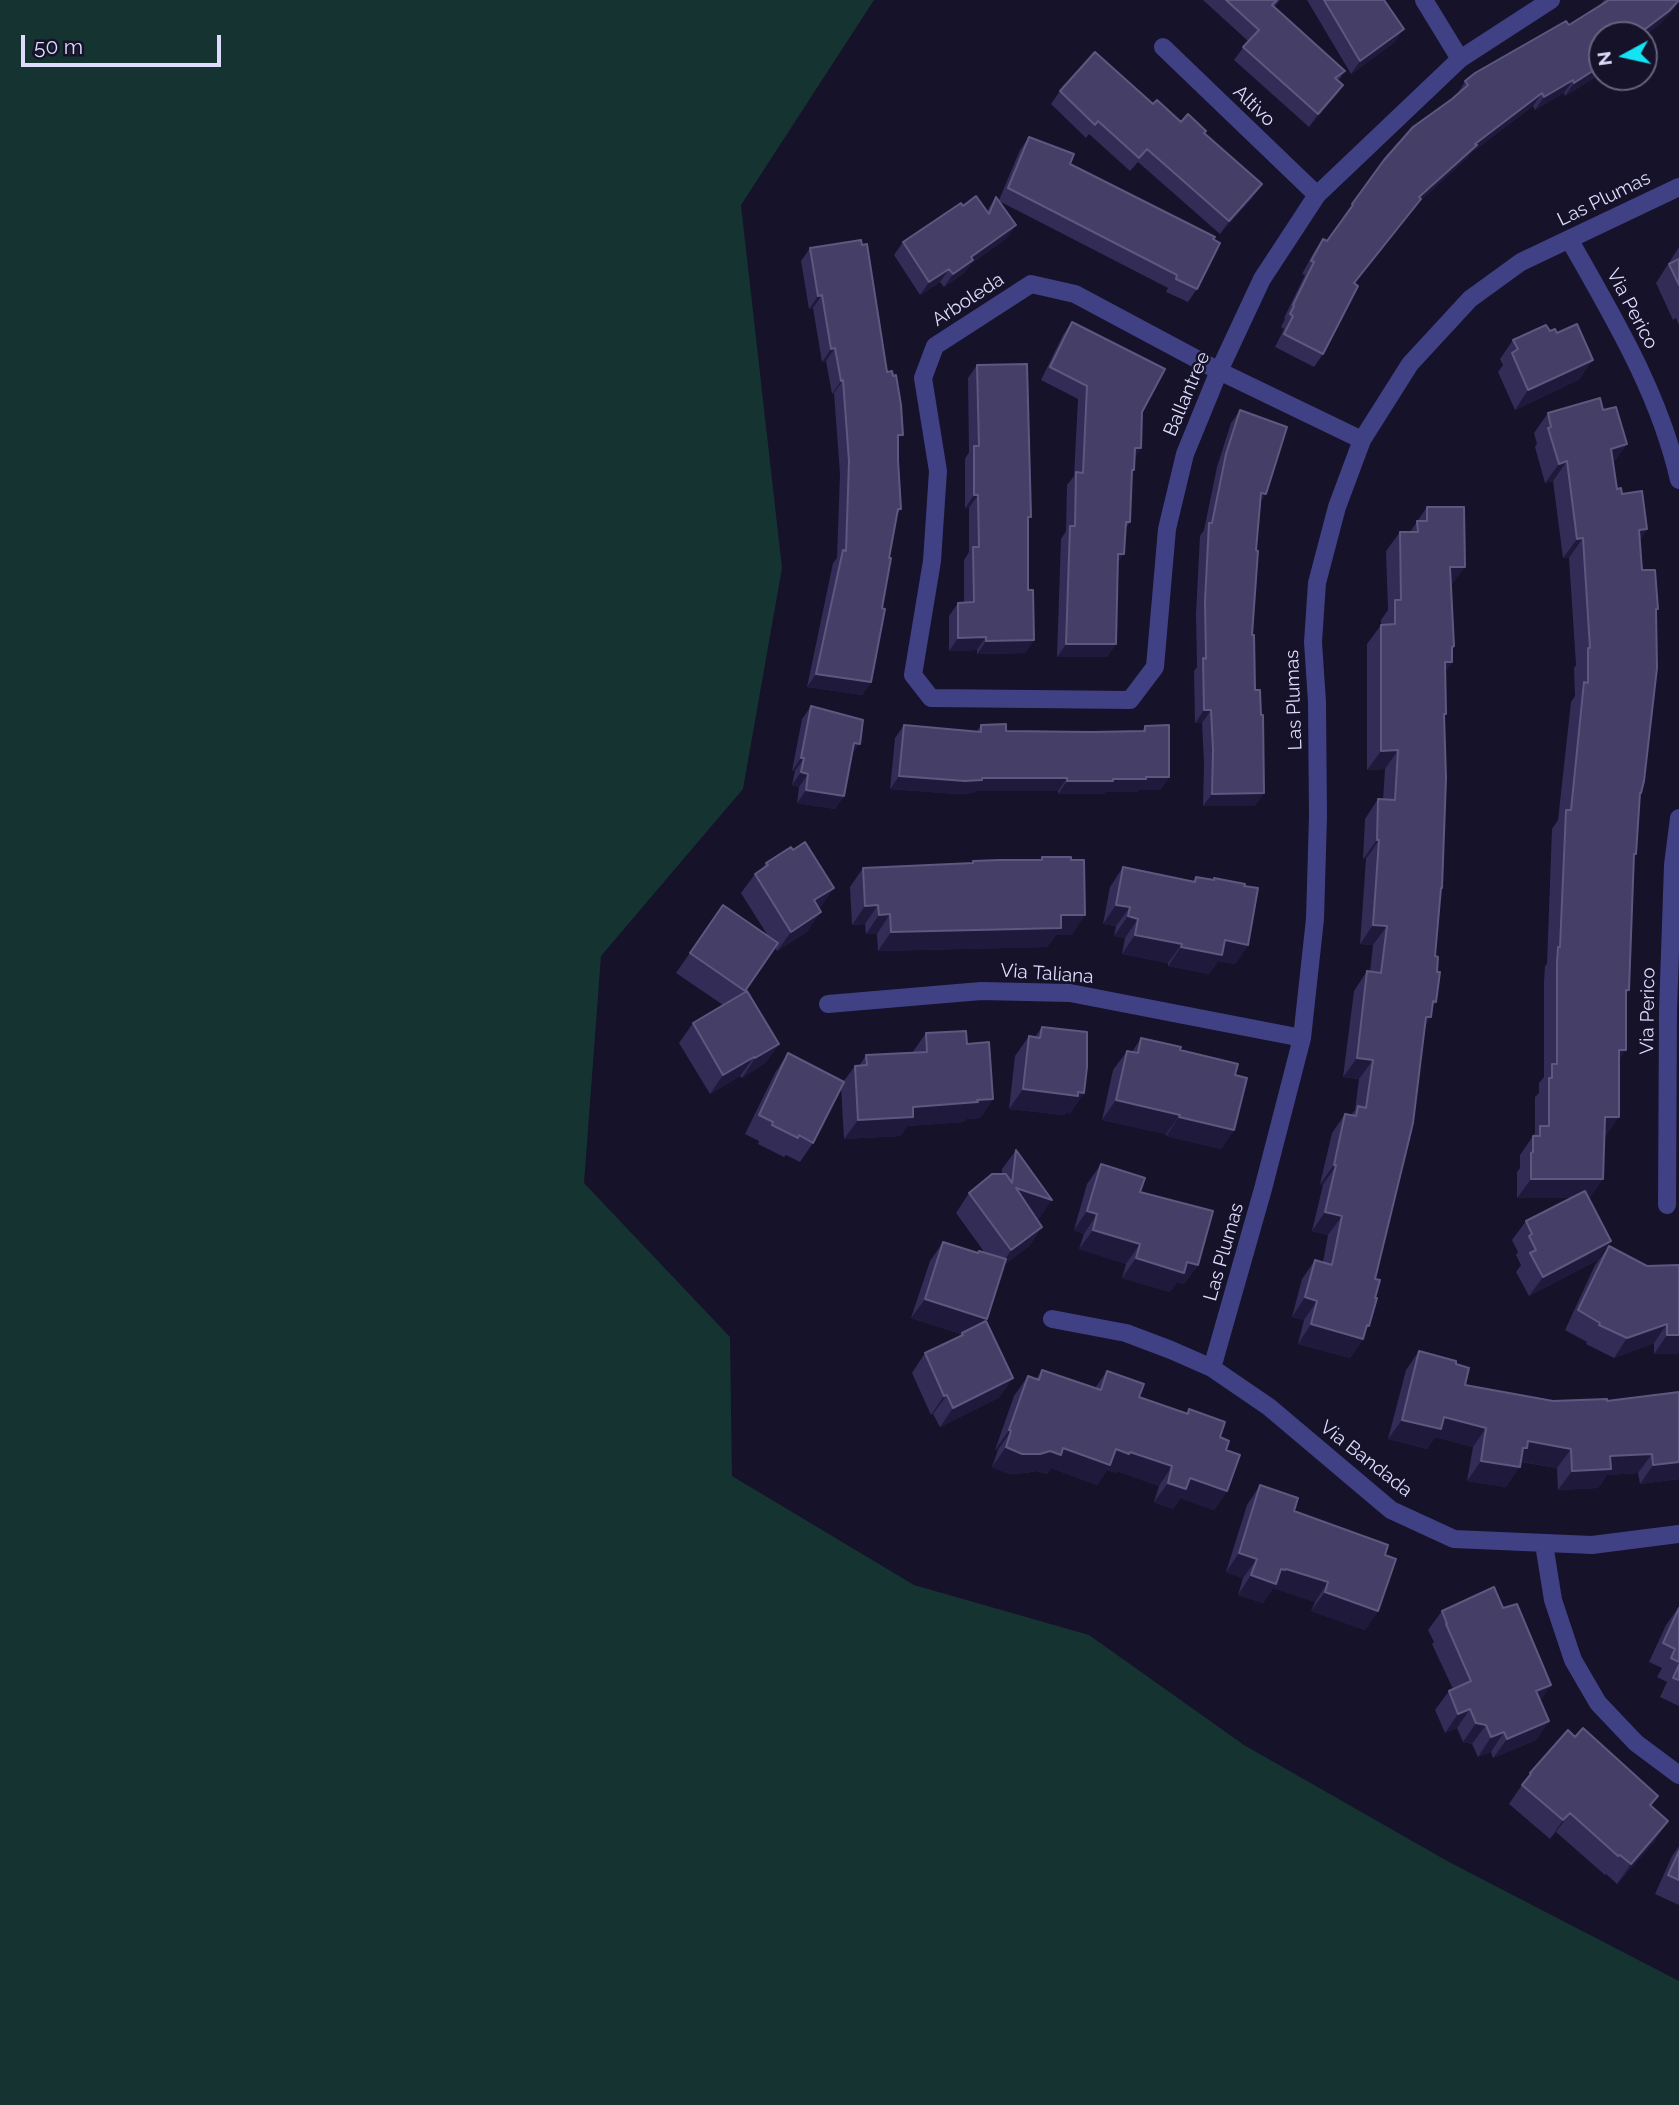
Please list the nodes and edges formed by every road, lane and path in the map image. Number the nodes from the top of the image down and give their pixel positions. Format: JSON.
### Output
{"nodes":[{"id":1,"x":1424,"y":0,"type":"edge"},
{"id":2,"x":1551,"y":0,"type":"edge"},
{"id":3,"x":1163,"y":47,"type":"dead end"},
{"id":4,"x":1460,"y":59,"type":"junction"},
{"id":5,"x":1679,"y":187,"type":"edge"},
{"id":6,"x":1317,"y":195,"type":"junction"},
{"id":7,"x":1569,"y":239,"type":"junction"},
{"id":8,"x":1219,"y":371,"type":"junction"},
{"id":9,"x":1362,"y":440,"type":"junction"},
{"id":10,"x":1679,"y":480,"type":"edge"},
{"id":11,"x":913,"y":675,"type":"joint"},
{"id":12,"x":1679,"y":818,"type":"edge"},
{"id":13,"x":828,"y":1004,"type":"dead end"},
{"id":14,"x":1302,"y":1038,"type":"junction"},
{"id":15,"x":1667,"y":1205,"type":"dead end"},
{"id":16,"x":1052,"y":1319,"type":"dead end"},
{"id":17,"x":1212,"y":1368,"type":"junction"},
{"id":18,"x":1679,"y":1534,"type":"edge"},
{"id":19,"x":1545,"y":1544,"type":"junction"},
{"id":20,"x":1679,"y":1775,"type":"edge"}],
"edges":[{"from":1,"to":4,"type":"street"},
{"from":2,"to":4,"type":"street","name":"Ballantree"},
{"from":3,"to":6,"type":"street","name":"Altivo"},
{"from":4,"to":6,"type":"street","name":"Ballantree"},
{"from":5,"to":7,"type":"street","name":"Las Plumas"},
{"from":6,"to":8,"type":"street","name":"Ballantree"},
{"from":7,"to":9,"type":"street","name":"Las Plumas"},
{"from":7,"to":10,"type":"street","name":"Via Perico"},
{"from":8,"to":9,"type":"street","name":"Arboleda"},
{"from":8,"to":11,"type":"street","name":"Ballantree"},
{"from":8,"to":11,"type":"street","name":"Arboleda"},
{"from":9,"to":14,"type":"street","name":"Las Plumas"},
{"from":12,"to":15,"type":"street","name":"Via Perico"},
{"from":13,"to":14,"type":"street","name":"Via Taliana"},
{"from":14,"to":17,"type":"street","name":"Las Plumas"},
{"from":16,"to":17,"type":"street","name":"Via Bandada"},
{"from":17,"to":19,"type":"street","name":"Via Bandada"},
{"from":18,"to":19,"type":"street","name":"Via Bandada"},
{"from":19,"to":20,"type":"street"}]}
